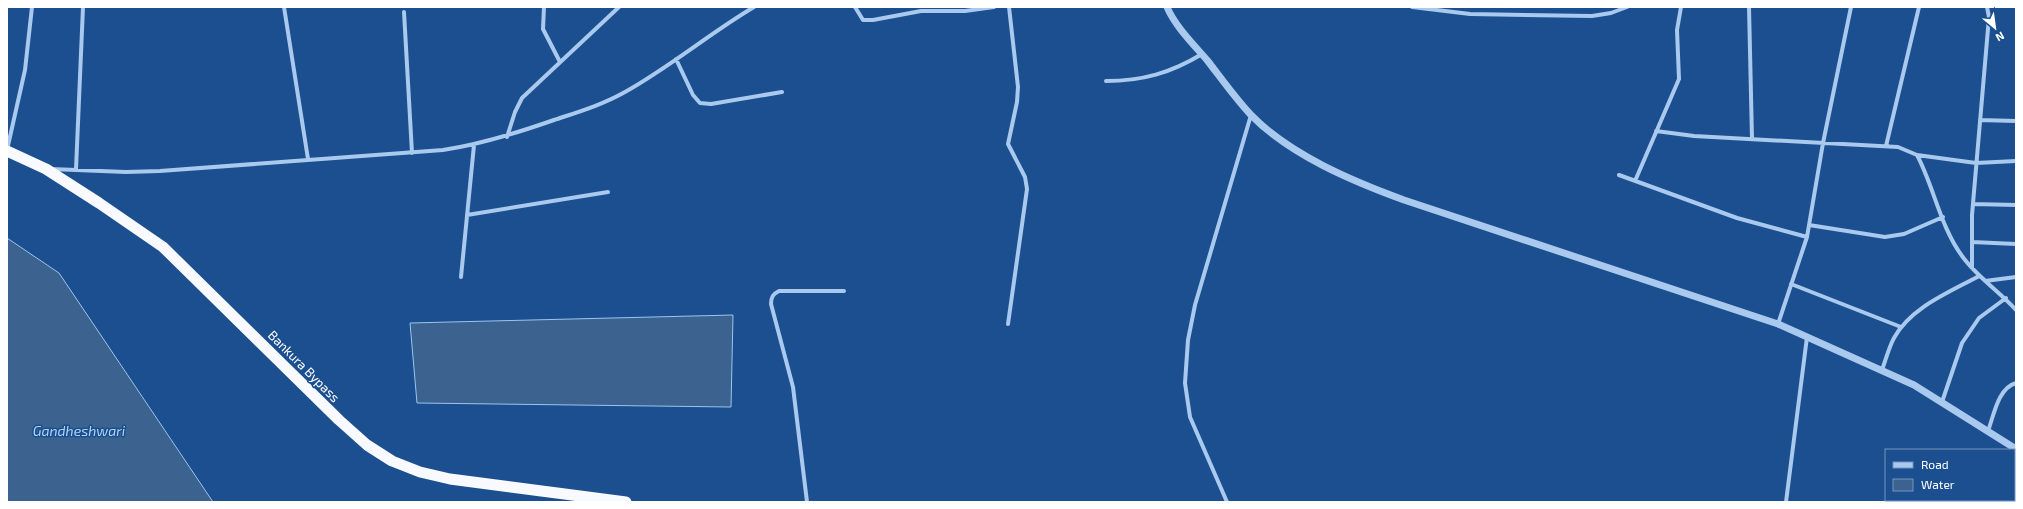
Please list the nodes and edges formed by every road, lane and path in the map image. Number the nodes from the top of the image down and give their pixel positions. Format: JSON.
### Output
{"nodes":[{"id":1,"x":32,"y":7,"type":"edge"},
{"id":2,"x":83,"y":7,"type":"edge"},
{"id":3,"x":284,"y":7,"type":"edge"},
{"id":4,"x":544,"y":7,"type":"edge"},
{"id":5,"x":619,"y":7,"type":"edge"},
{"id":6,"x":754,"y":7,"type":"edge"},
{"id":7,"x":855,"y":7,"type":"edge"},
{"id":8,"x":994,"y":7,"type":"edge"},
{"id":9,"x":1009,"y":7,"type":"edge"},
{"id":10,"x":1166,"y":7,"type":"edge"},
{"id":11,"x":1412,"y":7,"type":"edge"},
{"id":12,"x":1627,"y":7,"type":"edge"},
{"id":13,"x":1681,"y":7,"type":"edge"},
{"id":14,"x":1749,"y":7,"type":"edge"},
{"id":15,"x":1851,"y":7,"type":"edge"},
{"id":16,"x":1919,"y":7,"type":"edge"},
{"id":17,"x":1988,"y":7,"type":"edge"},
{"id":18,"x":404,"y":12,"type":"dead end"},
{"id":19,"x":1202,"y":54,"type":"junction"},
{"id":20,"x":676,"y":59,"type":"junction"},
{"id":21,"x":560,"y":62,"type":"junction"},
{"id":22,"x":1106,"y":81,"type":"dead end"},
{"id":23,"x":782,"y":92,"type":"dead end"},
{"id":24,"x":1251,"y":115,"type":"junction"},
{"id":25,"x":1980,"y":120,"type":"junction"},
{"id":26,"x":2016,"y":121,"type":"edge"},
{"id":27,"x":1656,"y":131,"type":"junction"},
{"id":28,"x":507,"y":137,"type":"junction"},
{"id":29,"x":1752,"y":139,"type":"junction"},
{"id":30,"x":1823,"y":143,"type":"junction"},
{"id":31,"x":474,"y":145,"type":"junction"},
{"id":32,"x":1886,"y":146,"type":"junction"},
{"id":33,"x":7,"y":150,"type":"edge"},
{"id":34,"x":412,"y":153,"type":"junction"},
{"id":35,"x":1917,"y":155,"type":"junction"},
{"id":36,"x":308,"y":159,"type":"junction"},
{"id":37,"x":2016,"y":161,"type":"edge"},
{"id":38,"x":1976,"y":163,"type":"junction"},
{"id":39,"x":46,"y":169,"type":"junction"},
{"id":40,"x":76,"y":169,"type":"junction"},
{"id":41,"x":1619,"y":175,"type":"dead end"},
{"id":42,"x":1635,"y":181,"type":"junction"},
{"id":43,"x":608,"y":192,"type":"dead end"},
{"id":44,"x":1973,"y":204,"type":"junction"},
{"id":45,"x":2016,"y":205,"type":"edge"},
{"id":46,"x":466,"y":216,"type":"junction"},
{"id":47,"x":1943,"y":218,"type":"junction"},
{"id":48,"x":1809,"y":225,"type":"junction"},
{"id":49,"x":1807,"y":237,"type":"junction"},
{"id":50,"x":1972,"y":242,"type":"junction"},
{"id":51,"x":2016,"y":244,"type":"edge"},
{"id":52,"x":1972,"y":268,"type":"junction"},
{"id":53,"x":1979,"y":276,"type":"junction"},
{"id":54,"x":461,"y":277,"type":"dead end"},
{"id":55,"x":2016,"y":277,"type":"edge"},
{"id":56,"x":1985,"y":282,"type":"junction"},
{"id":57,"x":1791,"y":284,"type":"junction"},
{"id":58,"x":844,"y":291,"type":"dead end"},
{"id":59,"x":2006,"y":298,"type":"junction"},
{"id":60,"x":2015,"y":308,"type":"edge"},
{"id":61,"x":1008,"y":324,"type":"dead end"},
{"id":62,"x":1778,"y":324,"type":"junction"},
{"id":63,"x":1902,"y":328,"type":"junction"},
{"id":64,"x":1807,"y":336,"type":"junction"},
{"id":65,"x":1882,"y":370,"type":"junction"},
{"id":66,"x":2016,"y":383,"type":"edge"},
{"id":67,"x":1942,"y":402,"type":"junction"},
{"id":68,"x":1988,"y":431,"type":"junction"},
{"id":69,"x":2016,"y":449,"type":"edge"},
{"id":70,"x":626,"y":502,"type":"edge"},
{"id":71,"x":807,"y":502,"type":"edge"},
{"id":72,"x":1227,"y":502,"type":"edge"},
{"id":73,"x":1786,"y":502,"type":"edge"}],
"edges":[{"from":1,"to":33,"type":"street"},
{"from":2,"to":40,"type":"street"},
{"from":3,"to":36,"type":"street"},
{"from":4,"to":21,"type":"street"},
{"from":5,"to":21,"type":"street"},
{"from":6,"to":20,"type":"street"},
{"from":7,"to":8,"type":"street"},
{"from":9,"to":61,"type":"street"},
{"from":10,"to":19,"type":"street"},
{"from":11,"to":12,"type":"street"},
{"from":13,"to":27,"type":"street"},
{"from":14,"to":29,"type":"street"},
{"from":15,"to":30,"type":"street"},
{"from":16,"to":32,"type":"street"},
{"from":17,"to":25,"type":"street"},
{"from":18,"to":34,"type":"street"},
{"from":19,"to":22,"type":"street"},
{"from":19,"to":24,"type":"street"},
{"from":20,"to":23,"type":"street"},
{"from":20,"to":28,"type":"street"},
{"from":21,"to":28,"type":"street"},
{"from":24,"to":62,"type":"street"},
{"from":24,"to":72,"type":"street"},
{"from":25,"to":26,"type":"street"},
{"from":25,"to":38,"type":"street"},
{"from":27,"to":29,"type":"street"},
{"from":27,"to":42,"type":"street"},
{"from":28,"to":31,"type":"street"},
{"from":29,"to":30,"type":"street"},
{"from":30,"to":32,"type":"street"},
{"from":30,"to":48,"type":"street"},
{"from":31,"to":34,"type":"street"},
{"from":31,"to":46,"type":"street"},
{"from":32,"to":35,"type":"street"},
{"from":33,"to":39,"type":"highway","name":"Bankura Bypass"},
{"from":34,"to":36,"type":"street"},
{"from":35,"to":38,"type":"street"},
{"from":35,"to":47,"type":"street"},
{"from":36,"to":40,"type":"street"},
{"from":37,"to":38,"type":"street"},
{"from":38,"to":44,"type":"street"},
{"from":39,"to":40,"type":"street"},
{"from":39,"to":70,"type":"highway","name":"Bankura Bypass"},
{"from":41,"to":42,"type":"street"},
{"from":42,"to":49,"type":"street"},
{"from":43,"to":46,"type":"street"},
{"from":44,"to":45,"type":"street"},
{"from":44,"to":50,"type":"street"},
{"from":46,"to":54,"type":"street"},
{"from":47,"to":48,"type":"street"},
{"from":47,"to":52,"type":"street"},
{"from":48,"to":49,"type":"street"},
{"from":49,"to":57,"type":"street"},
{"from":50,"to":51,"type":"street"},
{"from":50,"to":52,"type":"street"},
{"from":52,"to":53,"type":"street"},
{"from":53,"to":56,"type":"street"},
{"from":53,"to":63,"type":"street"},
{"from":55,"to":56,"type":"street"},
{"from":56,"to":59,"type":"street"},
{"from":57,"to":62,"type":"street"},
{"from":57,"to":63,"type":"street"},
{"from":58,"to":71,"type":"street"},
{"from":59,"to":60,"type":"street"},
{"from":59,"to":67,"type":"street"},
{"from":62,"to":64,"type":"street"},
{"from":63,"to":65,"type":"street"},
{"from":64,"to":65,"type":"street"},
{"from":64,"to":73,"type":"street"},
{"from":65,"to":67,"type":"street"},
{"from":66,"to":68,"type":"street"},
{"from":67,"to":68,"type":"street"},
{"from":68,"to":69,"type":"street"}]}
